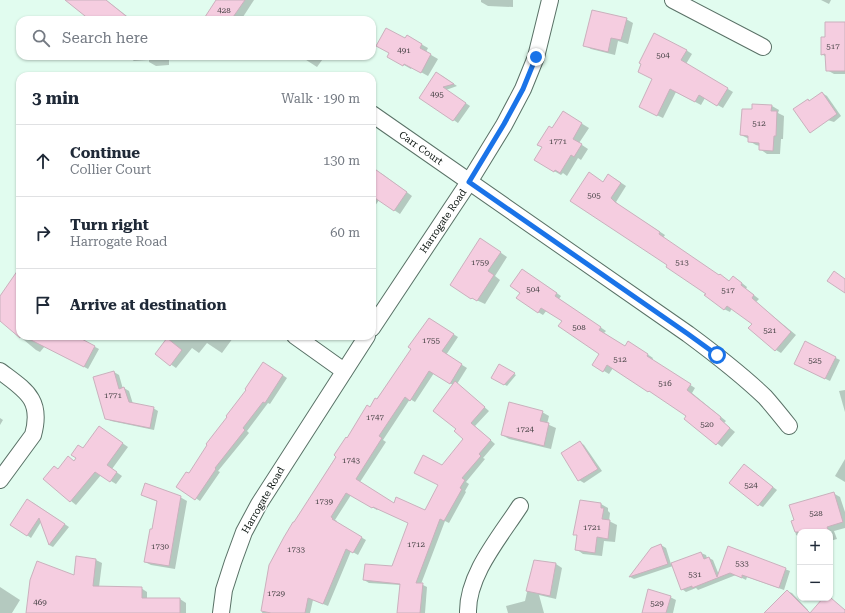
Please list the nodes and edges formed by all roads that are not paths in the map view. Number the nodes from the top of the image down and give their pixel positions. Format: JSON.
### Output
{"nodes":[{"id":1,"x":550,"y":0,"type":"edge"},
{"id":2,"x":673,"y":0,"type":"edge"},
{"id":3,"x":763,"y":47,"type":"dead end"},
{"id":4,"x":376,"y":117,"type":"edge"},
{"id":5,"x":469,"y":182,"type":"junction"},
{"id":6,"x":376,"y":322,"type":"edge"},
{"id":7,"x":301,"y":340,"type":"edge"},
{"id":8,"x":364,"y":340,"type":"edge"},
{"id":9,"x":0,"y":371,"type":"edge"},
{"id":10,"x":344,"y":371,"type":"junction"},
{"id":11,"x":789,"y":426,"type":"dead end"},
{"id":12,"x":0,"y":480,"type":"edge"},
{"id":13,"x":520,"y":506,"type":"dead end"},
{"id":14,"x":222,"y":613,"type":"edge"},
{"id":15,"x":468,"y":613,"type":"edge"}],
"edges":[{"from":1,"to":5,"type":"street","name":"Harrogate Road"},
{"from":2,"to":3,"type":"street"},
{"from":4,"to":5,"type":"street","name":"Carr Court"},
{"from":5,"to":6,"type":"street","name":"Harrogate Road"},
{"from":5,"to":11,"type":"street","name":"Carr Court"},
{"from":7,"to":10,"type":"street"},
{"from":8,"to":10,"type":"street","name":"Harrogate Road"},
{"from":9,"to":12,"type":"street"},
{"from":10,"to":14,"type":"street","name":"Harrogate Road"},
{"from":13,"to":15,"type":"street"}]}
